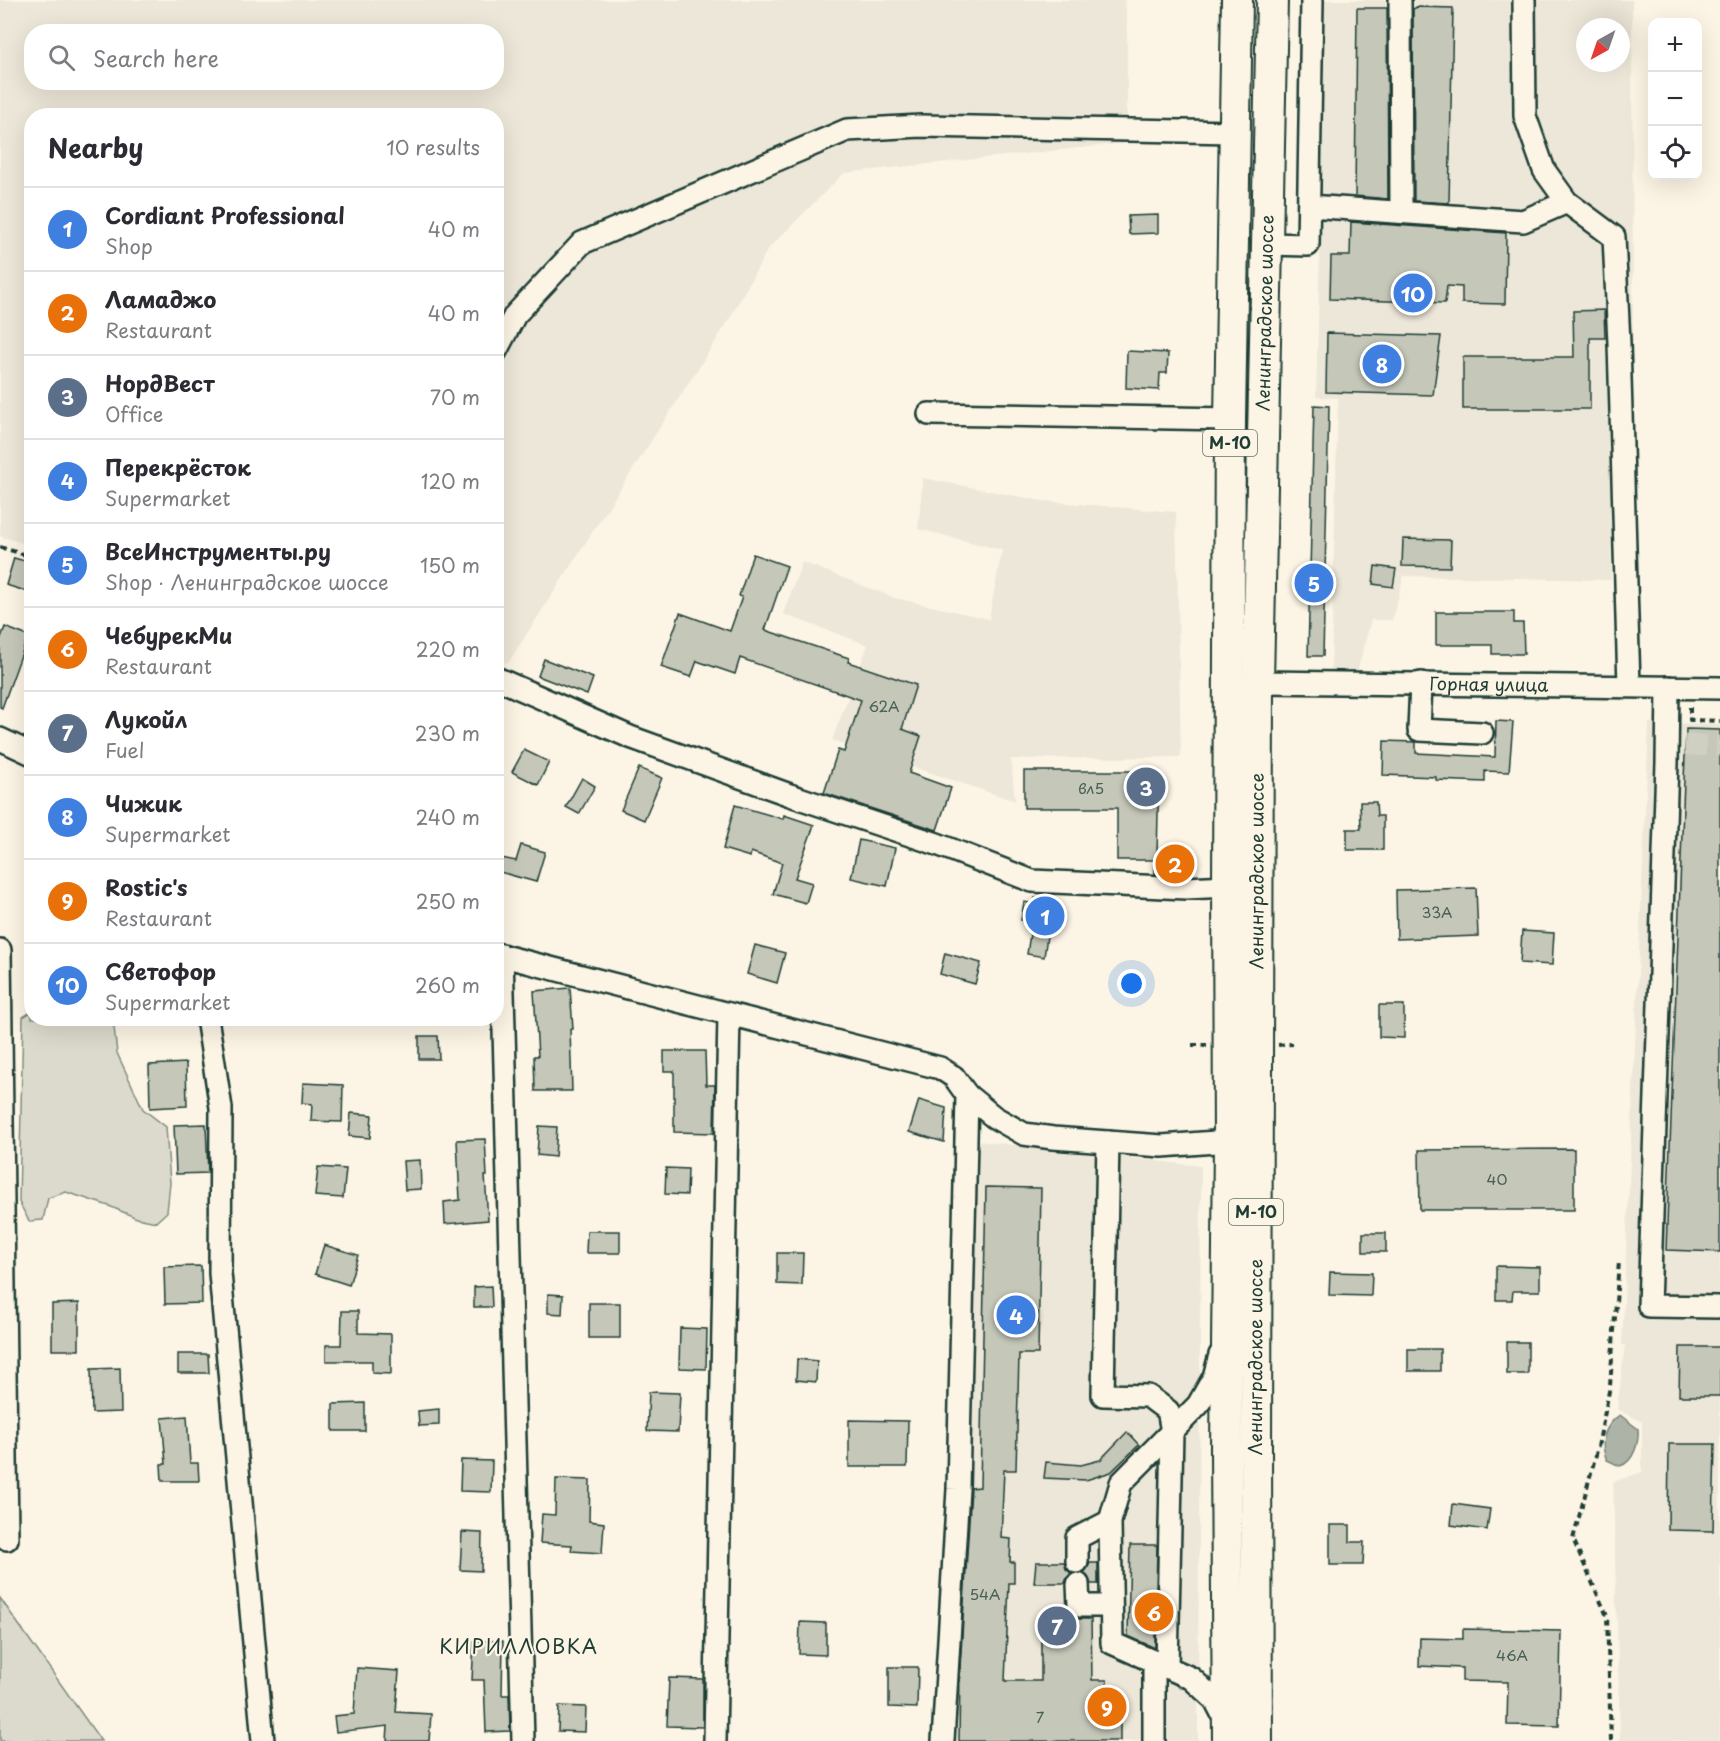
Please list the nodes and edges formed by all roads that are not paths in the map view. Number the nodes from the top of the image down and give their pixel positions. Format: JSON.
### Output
{"nodes":[{"id":1,"x":1237,"y":0,"type":"edge"},
{"id":2,"x":1272,"y":0,"type":"edge"},
{"id":3,"x":1312,"y":0,"type":"edge"},
{"id":4,"x":1400,"y":0,"type":"edge"},
{"id":5,"x":1524,"y":0,"type":"edge"},
{"id":6,"x":1235,"y":132,"type":"junction"},
{"id":7,"x":1567,"y":202,"type":"junction"},
{"id":8,"x":1309,"y":206,"type":"junction"},
{"id":9,"x":1401,"y":212,"type":"junction"},
{"id":10,"x":1267,"y":244,"type":"junction"},
{"id":11,"x":504,"y":336,"type":"edge"},
{"id":12,"x":929,"y":414,"type":"dead end"},
{"id":13,"x":1230,"y":419,"type":"junction"},
{"id":14,"x":504,"y":682,"type":"edge"},
{"id":15,"x":1258,"y":682,"type":"junction"},
{"id":16,"x":1421,"y":683,"type":"junction"},
{"id":17,"x":1629,"y":686,"type":"junction"},
{"id":18,"x":1668,"y":687,"type":"junction"},
{"id":19,"x":1720,"y":688,"type":"edge"},
{"id":20,"x":1482,"y":733,"type":"dead end"},
{"id":21,"x":0,"y":739,"type":"edge"},
{"id":22,"x":24,"y":750,"type":"edge"},
{"id":23,"x":1228,"y":886,"type":"junction"},
{"id":24,"x":0,"y":950,"type":"edge"},
{"id":25,"x":504,"y":955,"type":"edge"},
{"id":26,"x":729,"y":1014,"type":"junction"},
{"id":27,"x":208,"y":1026,"type":"edge"},
{"id":28,"x":501,"y":1026,"type":"edge"},
{"id":29,"x":967,"y":1095,"type":"junction"},
{"id":30,"x":1229,"y":1141,"type":"junction"},
{"id":31,"x":1108,"y":1142,"type":"junction"},
{"id":32,"x":1720,"y":1307,"type":"edge"},
{"id":33,"x":1227,"y":1331,"type":"junction"},
{"id":34,"x":1172,"y":1431,"type":"junction"},
{"id":35,"x":1110,"y":1521,"type":"junction"},
{"id":36,"x":7,"y":1539,"type":"dead end"},
{"id":37,"x":1110,"y":1606,"type":"junction"},
{"id":38,"x":1161,"y":1664,"type":"junction"},
{"id":39,"x":1228,"y":1734,"type":"edge"},
{"id":40,"x":263,"y":1741,"type":"edge"},
{"id":41,"x":523,"y":1741,"type":"edge"},
{"id":42,"x":715,"y":1741,"type":"edge"},
{"id":43,"x":943,"y":1741,"type":"edge"},
{"id":44,"x":1154,"y":1741,"type":"edge"},
{"id":45,"x":1257,"y":1741,"type":"edge"}],
"edges":[{"from":1,"to":6,"type":"highway","name":"Ленинградское шоссе","number":"М-10"},
{"from":2,"to":10,"type":"highway","name":"Ленинградское шоссе","number":"М-10"},
{"from":3,"to":8,"type":"street"},
{"from":4,"to":9,"type":"street"},
{"from":5,"to":7,"type":"street"},
{"from":6,"to":11,"type":"street"},
{"from":6,"to":13,"type":"highway","name":"Ленинградское шоссе","number":"М-10"},
{"from":7,"to":9,"type":"street"},
{"from":7,"to":17,"type":"street"},
{"from":8,"to":9,"type":"street"},
{"from":8,"to":10,"type":"street"},
{"from":10,"to":15,"type":"highway","name":"Ленинградское шоссе","number":"М-10"},
{"from":12,"to":13,"type":"street"},
{"from":13,"to":23,"type":"highway","name":"Ленинградское шоссе","number":"М-10"},
{"from":14,"to":23,"type":"street"},
{"from":15,"to":16,"type":"street","name":"Горная улица"},
{"from":15,"to":45,"type":"highway","name":"Ленинградское шоссе","number":"М-10"},
{"from":16,"to":17,"type":"street","name":"Горная улица"},
{"from":16,"to":20,"type":"street"},
{"from":17,"to":18,"type":"street","name":"Горная улица"},
{"from":18,"to":19,"type":"street","name":"Горная улица"},
{"from":18,"to":32,"type":"street"},
{"from":21,"to":22,"type":"street"},
{"from":23,"to":30,"type":"highway","name":"Ленинградское шоссе","number":"М-10"},
{"from":24,"to":36,"type":"street"},
{"from":25,"to":26,"type":"street"},
{"from":26,"to":29,"type":"street"},
{"from":26,"to":42,"type":"street"},
{"from":27,"to":40,"type":"street"},
{"from":28,"to":41,"type":"street"},
{"from":29,"to":31,"type":"street"},
{"from":29,"to":43,"type":"street"},
{"from":30,"to":31,"type":"street"},
{"from":30,"to":33,"type":"highway","name":"Ленинградское шоссе","number":"М-10"},
{"from":31,"to":34,"type":"street"},
{"from":33,"to":34,"type":"street"},
{"from":33,"to":39,"type":"highway","name":"Ленинградское шоссе","number":"М-10"},
{"from":34,"to":35,"type":"street"},
{"from":34,"to":38,"type":"street"},
{"from":35,"to":37,"type":"street"},
{"from":35,"to":37,"type":"street"},
{"from":37,"to":38,"type":"street"},
{"from":38,"to":39,"type":"street"},
{"from":38,"to":44,"type":"street"}]}
